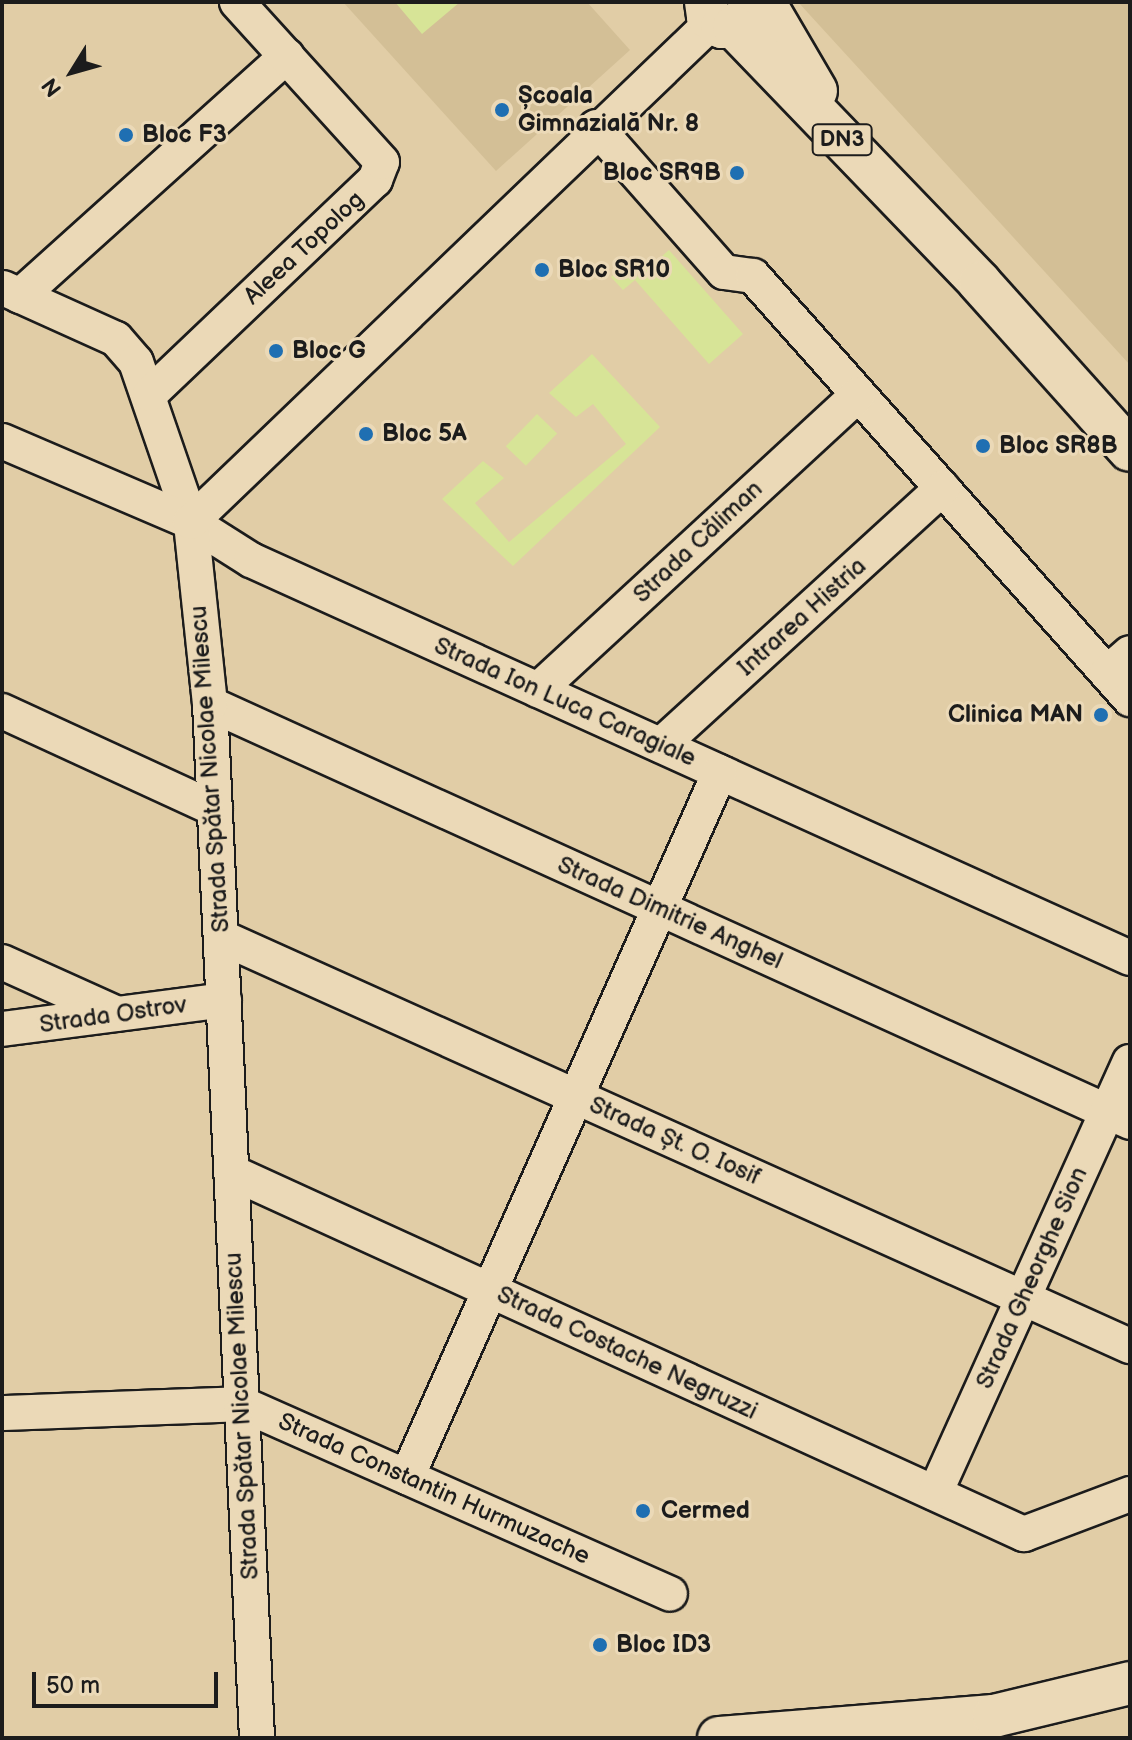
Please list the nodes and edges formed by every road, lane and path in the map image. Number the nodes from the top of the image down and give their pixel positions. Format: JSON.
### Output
{"nodes":[{"id":1,"x":237,"y":2,"type":"edge"},
{"id":2,"x":735,"y":11,"type":"edge"},
{"id":3,"x":287,"y":56,"type":"junction"},
{"id":4,"x":596,"y":127,"type":"junction"},
{"id":5,"x":949,"y":252,"type":"junction"},
{"id":6,"x":11,"y":292,"type":"edge"},
{"id":7,"x":150,"y":394,"type":"junction"},
{"id":8,"x":858,"y":395,"type":"junction"},
{"id":9,"x":2,"y":441,"type":"edge"},
{"id":10,"x":1130,"y":450,"type":"edge"},
{"id":11,"x":942,"y":488,"type":"junction"},
{"id":12,"x":191,"y":522,"type":"junction"},
{"id":13,"x":1119,"y":663,"type":"edge"},
{"id":14,"x":538,"y":690,"type":"junction"},
{"id":15,"x":1130,"y":699,"type":"edge"},
{"id":16,"x":210,"y":704,"type":"junction"},
{"id":17,"x":2,"y":711,"type":"edge"},
{"id":18,"x":661,"y":745,"type":"junction"},
{"id":19,"x":720,"y":772,"type":"junction"},
{"id":20,"x":215,"y":809,"type":"junction"},
{"id":21,"x":660,"y":909,"type":"junction"},
{"id":22,"x":221,"y":937,"type":"junction"},
{"id":23,"x":1130,"y":958,"type":"edge"},
{"id":24,"x":2,"y":962,"type":"edge"},
{"id":25,"x":224,"y":1000,"type":"junction"},
{"id":26,"x":117,"y":1014,"type":"junction"},
{"id":27,"x":2,"y":1029,"type":"edge"},
{"id":28,"x":1130,"y":1062,"type":"edge"},
{"id":29,"x":576,"y":1097,"type":"junction"},
{"id":30,"x":1119,"y":1117,"type":"edge"},
{"id":31,"x":231,"y":1172,"type":"junction"},
{"id":32,"x":490,"y":1290,"type":"junction"},
{"id":33,"x":1024,"y":1297,"type":"junction"},
{"id":34,"x":1130,"y":1346,"type":"edge"},
{"id":35,"x":242,"y":1404,"type":"junction"},
{"id":36,"x":2,"y":1413,"type":"edge"},
{"id":37,"x":407,"y":1477,"type":"junction"},
{"id":38,"x":935,"y":1493,"type":"junction"},
{"id":39,"x":1130,"y":1494,"type":"edge"},
{"id":40,"x":670,"y":1594,"type":"dead end"},
{"id":41,"x":1130,"y":1683,"type":"edge"},
{"id":42,"x":257,"y":1738,"type":"edge"},
{"id":43,"x":719,"y":1738,"type":"edge"}],
"edges":[{"from":1,"to":3,"type":"street","name":"Aleea Topolog"},
{"from":2,"to":4,"type":"street"},
{"from":2,"to":5,"type":"main road","number":"DN3"},
{"from":2,"to":5,"type":"main road","number":"DN3"},
{"from":3,"to":6,"type":"street"},
{"from":3,"to":7,"type":"street","name":"Aleea Topolog"},
{"from":4,"to":8,"type":"street"},
{"from":4,"to":12,"type":"street"},
{"from":5,"to":10,"type":"main road","number":"DN3"},
{"from":6,"to":7,"type":"street"},
{"from":7,"to":12,"type":"street"},
{"from":8,"to":11,"type":"street"},
{"from":8,"to":14,"type":"street","name":"Strada Căliman"},
{"from":9,"to":12,"type":"street","name":"Strada Ion Luca Caragiale"},
{"from":11,"to":13,"type":"street"},
{"from":11,"to":18,"type":"street","name":"Intrarea Histria"},
{"from":12,"to":14,"type":"street","name":"Strada Ion Luca Caragiale"},
{"from":12,"to":16,"type":"street","name":"Strada Spătar Nicolae Milescu"},
{"from":13,"to":15,"type":"street"},
{"from":14,"to":18,"type":"street","name":"Strada Ion Luca Caragiale"},
{"from":16,"to":20,"type":"street","name":"Strada Spătar Nicolae Milescu"},
{"from":16,"to":21,"type":"street","name":"Strada Dimitrie Anghel"},
{"from":17,"to":20,"type":"street"},
{"from":18,"to":19,"type":"street","name":"Strada Ion Luca Caragiale"},
{"from":19,"to":21,"type":"street"},
{"from":19,"to":23,"type":"street","name":"Strada Ion Luca Caragiale"},
{"from":20,"to":22,"type":"street","name":"Strada Spătar Nicolae Milescu"},
{"from":21,"to":29,"type":"street"},
{"from":21,"to":30,"type":"street","name":"Strada Dimitrie Anghel"},
{"from":22,"to":25,"type":"street","name":"Strada Spătar Nicolae Milescu"},
{"from":22,"to":29,"type":"street","name":"Strada Șt. O. Iosif"},
{"from":24,"to":26,"type":"street"},
{"from":25,"to":26,"type":"street","name":"Strada Ostrov"},
{"from":25,"to":31,"type":"street","name":"Strada Spătar Nicolae Milescu"},
{"from":26,"to":27,"type":"street","name":"Strada Ostrov"},
{"from":28,"to":30,"type":"street","name":"Strada Gheorghe Sion"},
{"from":29,"to":32,"type":"street"},
{"from":29,"to":33,"type":"street","name":"Strada Șt. O. Iosif"},
{"from":30,"to":33,"type":"street","name":"Strada Gheorghe Sion"},
{"from":31,"to":32,"type":"street","name":"Strada Costache Negruzzi"},
{"from":31,"to":35,"type":"street","name":"Strada Spătar Nicolae Milescu"},
{"from":32,"to":37,"type":"street"},
{"from":32,"to":38,"type":"street","name":"Strada Costache Negruzzi"},
{"from":33,"to":34,"type":"street","name":"Strada Șt. O. Iosif"},
{"from":33,"to":38,"type":"street","name":"Strada Gheorghe Sion"},
{"from":35,"to":36,"type":"street","name":"Strada Constantin Hurmuzache"},
{"from":35,"to":37,"type":"street","name":"Strada Constantin Hurmuzache"},
{"from":35,"to":42,"type":"street","name":"Strada Spătar Nicolae Milescu"},
{"from":37,"to":40,"type":"street","name":"Strada Constantin Hurmuzache"},
{"from":38,"to":39,"type":"street","name":"Strada Costache Negruzzi"},
{"from":41,"to":43,"type":"main road"}]}
